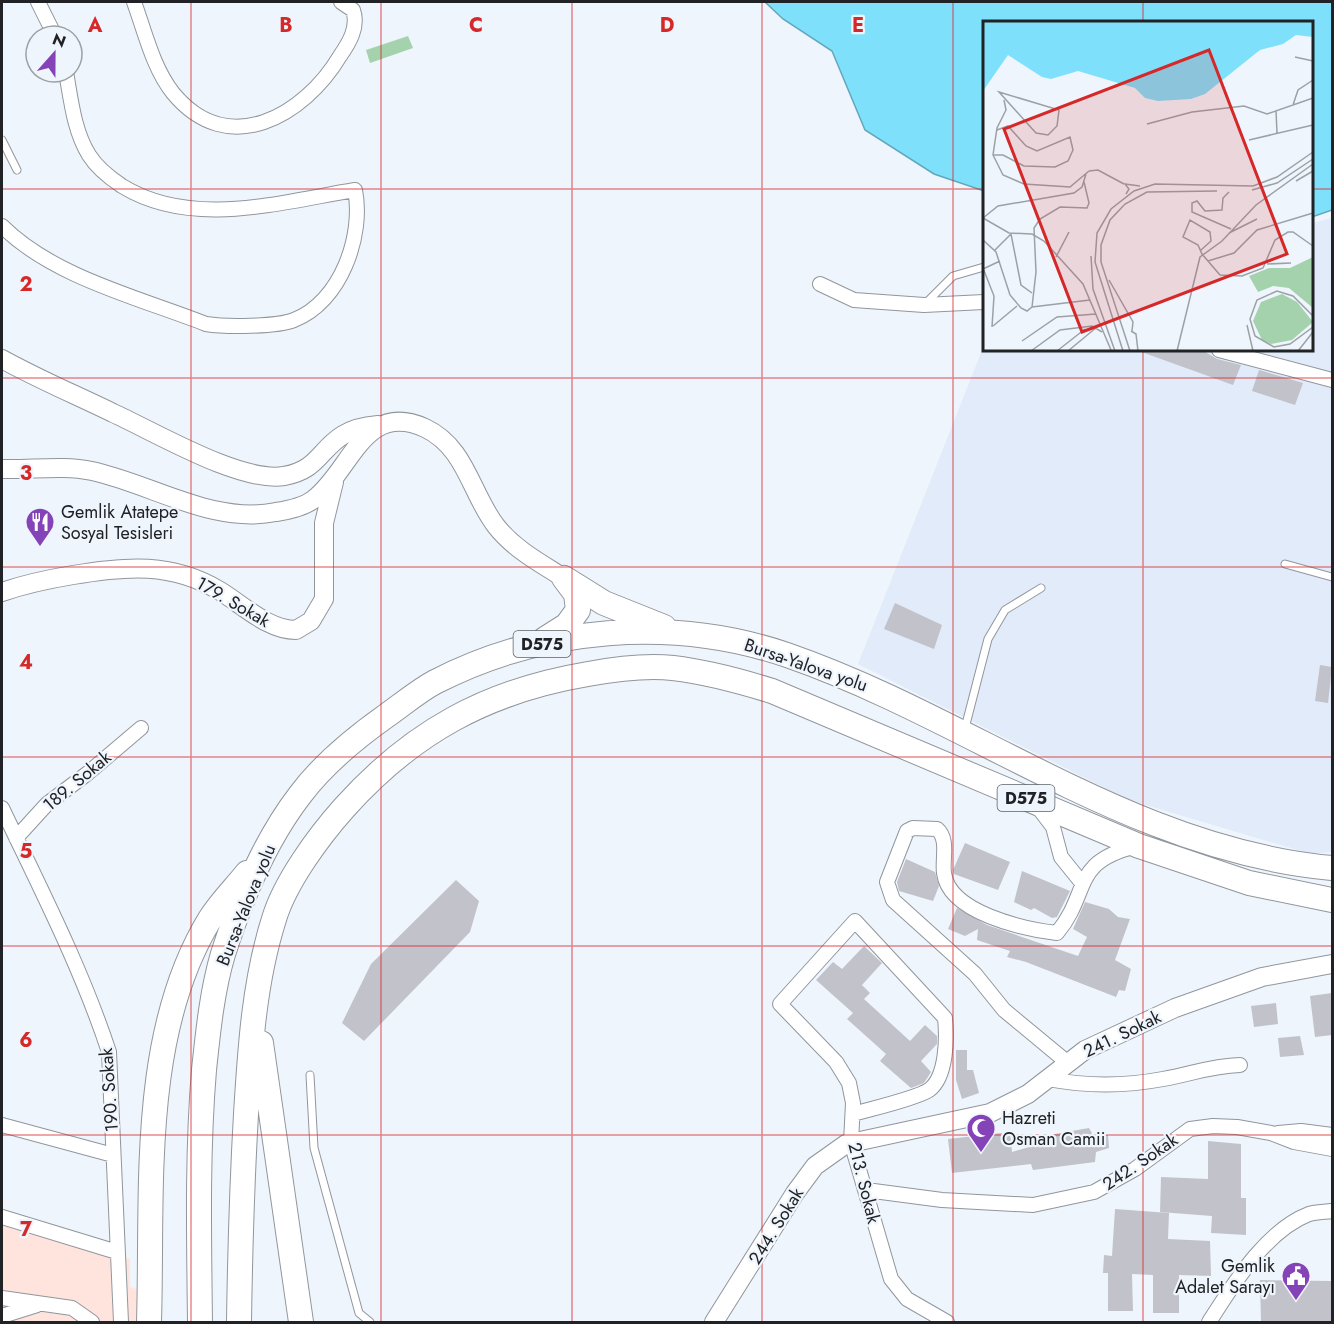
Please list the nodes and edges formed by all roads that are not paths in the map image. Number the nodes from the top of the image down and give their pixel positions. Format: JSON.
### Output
{"nodes":[{"id":1,"x":39,"y":2,"type":"edge"},
{"id":2,"x":134,"y":2,"type":"edge"},
{"id":3,"x":341,"y":2,"type":"edge"},
{"id":4,"x":49,"y":24,"type":"edge"},
{"id":5,"x":68,"y":84,"type":"edge"},
{"id":6,"x":2,"y":140,"type":"edge"},
{"id":7,"x":17,"y":170,"type":"dead end"},
{"id":8,"x":2,"y":226,"type":"edge"},
{"id":9,"x":983,"y":267,"type":"edge"},
{"id":10,"x":820,"y":284,"type":"dead end"},
{"id":11,"x":983,"y":302,"type":"edge"},
{"id":12,"x":924,"y":305,"type":"junction"},
{"id":13,"x":1224,"y":351,"type":"edge"},
{"id":14,"x":2,"y":359,"type":"edge"},
{"id":15,"x":1332,"y":380,"type":"edge"},
{"id":16,"x":388,"y":424,"type":"junction"},
{"id":17,"x":2,"y":469,"type":"edge"},
{"id":18,"x":338,"y":474,"type":"junction"},
{"id":19,"x":1285,"y":564,"type":"dead end"},
{"id":20,"x":1332,"y":577,"type":"edge"},
{"id":21,"x":564,"y":578,"type":"junction"},
{"id":22,"x":1041,"y":588,"type":"dead end"},
{"id":23,"x":2,"y":592,"type":"edge"},
{"id":24,"x":680,"y":633,"type":"junction"},
{"id":25,"x":535,"y":646,"type":"junction"},
{"id":26,"x":885,"y":695,"type":"junction"},
{"id":27,"x":141,"y":728,"type":"dead end"},
{"id":28,"x":870,"y":732,"type":"junction"},
{"id":29,"x":963,"y":734,"type":"junction"},
{"id":30,"x":1032,"y":800,"type":"junction"},
{"id":31,"x":2,"y":808,"type":"edge"},
{"id":32,"x":16,"y":838,"type":"junction"},
{"id":33,"x":1139,"y":846,"type":"junction"},
{"id":34,"x":262,"y":855,"type":"junction"},
{"id":35,"x":1332,"y":868,"type":"edge"},
{"id":36,"x":1082,"y":883,"type":"junction"},
{"id":37,"x":1332,"y":900,"type":"edge"},
{"id":38,"x":1332,"y":964,"type":"edge"},
{"id":39,"x":255,"y":1002,"type":"junction"},
{"id":40,"x":1068,"y":1063,"type":"junction"},
{"id":41,"x":1240,"y":1065,"type":"dead end"},
{"id":42,"x":310,"y":1075,"type":"dead end"},
{"id":43,"x":1048,"y":1079,"type":"junction"},
{"id":44,"x":853,"y":1114,"type":"junction"},
{"id":45,"x":2,"y":1125,"type":"edge"},
{"id":46,"x":1271,"y":1133,"type":"junction"},
{"id":47,"x":1332,"y":1135,"type":"edge"},
{"id":48,"x":851,"y":1142,"type":"junction"},
{"id":49,"x":1332,"y":1149,"type":"edge"},
{"id":50,"x":113,"y":1155,"type":"junction"},
{"id":51,"x":866,"y":1190,"type":"junction"},
{"id":52,"x":1332,"y":1210,"type":"edge"},
{"id":53,"x":2,"y":1216,"type":"edge"},
{"id":54,"x":117,"y":1252,"type":"junction"},
{"id":55,"x":2,"y":1298,"type":"edge"},
{"id":56,"x":42,"y":1303,"type":"junction"},
{"id":57,"x":2,"y":1316,"type":"edge"},
{"id":58,"x":92,"y":1323,"type":"edge"},
{"id":59,"x":121,"y":1323,"type":"edge"},
{"id":60,"x":149,"y":1323,"type":"edge"},
{"id":61,"x":200,"y":1323,"type":"edge"},
{"id":62,"x":239,"y":1323,"type":"edge"},
{"id":63,"x":301,"y":1323,"type":"edge"},
{"id":64,"x":370,"y":1323,"type":"edge"},
{"id":65,"x":714,"y":1323,"type":"edge"},
{"id":66,"x":946,"y":1323,"type":"edge"},
{"id":67,"x":1209,"y":1323,"type":"edge"}],
"edges":[{"from":1,"to":4,"type":"street"},
{"from":2,"to":3,"type":"street"},
{"from":5,"to":8,"type":"street"},
{"from":6,"to":7,"type":"lane"},
{"from":9,"to":12,"type":"lane"},
{"from":10,"to":12,"type":"street"},
{"from":11,"to":12,"type":"street"},
{"from":13,"to":15,"type":"street"},
{"from":14,"to":16,"type":"street"},
{"from":16,"to":18,"type":"street"},
{"from":16,"to":21,"type":"street"},
{"from":17,"to":18,"type":"street"},
{"from":18,"to":23,"type":"street","name":"179. Sokak"},
{"from":19,"to":20,"type":"lane"},
{"from":21,"to":24,"type":"highway"},
{"from":21,"to":25,"type":"highway"},
{"from":22,"to":29,"type":"lane"},
{"from":24,"to":25,"type":"highway","name":"Bursa-Yalova yolu","number":"D575"},
{"from":24,"to":26,"type":"highway","name":"Bursa-Yalova yolu","number":"D575"},
{"from":25,"to":34,"type":"highway","name":"Bursa-Yalova yolu","number":"D575"},
{"from":26,"to":28,"type":"highway"},
{"from":26,"to":29,"type":"highway","name":"Bursa-Yalova yolu","number":"D575"},
{"from":27,"to":32,"type":"street","name":"189. Sokak"},
{"from":28,"to":30,"type":"highway","name":"Bursa-Yalova yolu","number":"D575"},
{"from":28,"to":39,"type":"highway","name":"Bursa-Yalova yolu","number":"D575"},
{"from":29,"to":35,"type":"highway","name":"Bursa-Yalova yolu","number":"D575"},
{"from":30,"to":33,"type":"highway","name":"Bursa-Yalova yolu","number":"D575"},
{"from":30,"to":36,"type":"street"},
{"from":31,"to":32,"type":"street","name":"190. Sokak"},
{"from":32,"to":50,"type":"street","name":"190. Sokak"},
{"from":33,"to":36,"type":"street"},
{"from":33,"to":37,"type":"highway","name":"Bursa-Yalova yolu","number":"D575"},
{"from":34,"to":60,"type":"highway"},
{"from":34,"to":61,"type":"highway","name":"Bursa-Yalova yolu","number":"D575"},
{"from":36,"to":40,"type":"street"},
{"from":38,"to":40,"type":"street","name":"241. Sokak"},
{"from":39,"to":62,"type":"highway","name":"Bursa-Yalova yolu","number":"D575"},
{"from":39,"to":63,"type":"highway"},
{"from":40,"to":43,"type":"street","name":"241. Sokak"},
{"from":41,"to":43,"type":"street"},
{"from":42,"to":64,"type":"lane"},
{"from":43,"to":48,"type":"street","name":"241. Sokak"},
{"from":44,"to":44,"type":"street","name":"213. Sokak"},
{"from":44,"to":48,"type":"street","name":"213. Sokak"},
{"from":45,"to":50,"type":"street"},
{"from":46,"to":47,"type":"street","name":"242. Sokak"},
{"from":46,"to":49,"type":"street","name":"242. Sokak"},
{"from":46,"to":51,"type":"street","name":"242. Sokak"},
{"from":48,"to":51,"type":"street","name":"213. Sokak"},
{"from":48,"to":65,"type":"street","name":"244. Sokak"},
{"from":50,"to":54,"type":"street","name":"190. Sokak"},
{"from":51,"to":66,"type":"street","name":"213. Sokak"},
{"from":52,"to":67,"type":"street"},
{"from":53,"to":54,"type":"street"},
{"from":54,"to":59,"type":"street","name":"190. Sokak"},
{"from":55,"to":56,"type":"street"},
{"from":56,"to":57,"type":"street"},
{"from":56,"to":58,"type":"street"}]}
